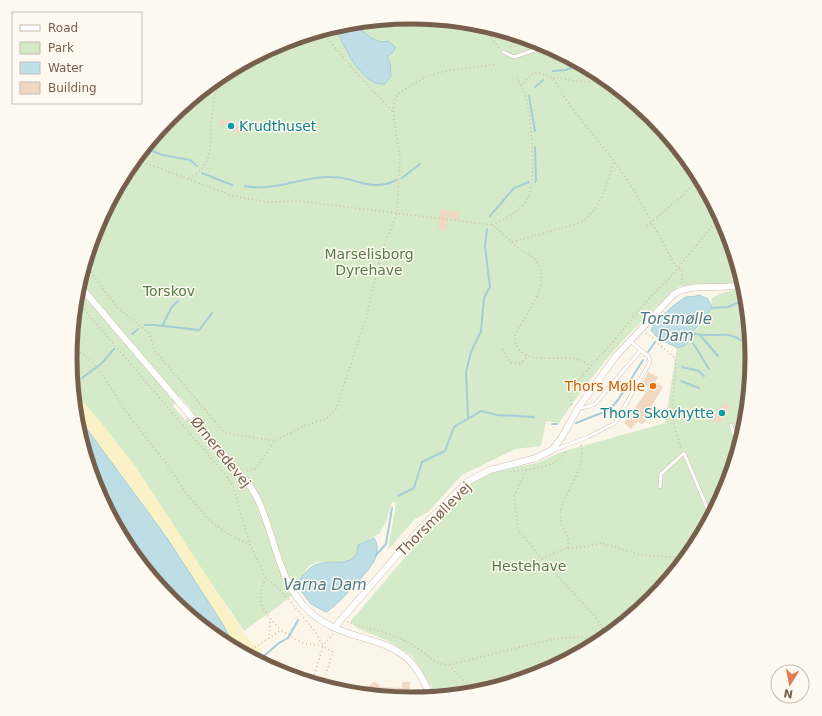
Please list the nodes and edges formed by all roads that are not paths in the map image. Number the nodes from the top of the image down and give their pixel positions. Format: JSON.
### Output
{"nodes":[{"id":1,"x":539,"y":49,"type":"edge"},
{"id":2,"x":503,"y":52,"type":"road end"},
{"id":3,"x":737,"y":285,"type":"edge"},
{"id":4,"x":84,"y":290,"type":"edge"},
{"id":5,"x":630,"y":340,"type":"junction"},
{"id":6,"x":641,"y":350,"type":"junction"},
{"id":7,"x":578,"y":408,"type":"junction"},
{"id":8,"x":731,"y":425,"type":"dead end"},
{"id":9,"x":735,"y":439,"type":"edge"},
{"id":10,"x":552,"y":450,"type":"junction"},
{"id":11,"x":660,"y":487,"type":"dead end"},
{"id":12,"x":708,"y":511,"type":"edge"},
{"id":13,"x":336,"y":628,"type":"junction"},
{"id":14,"x":427,"y":691,"type":"edge"}],
"edges":[{"from":1,"to":2,"type":"lane"},
{"from":3,"to":5,"type":"street","name":"Thorsmøllevej"},
{"from":4,"to":13,"type":"street","name":"Ørneredevej"},
{"from":5,"to":6,"type":"lane"},
{"from":5,"to":7,"type":"street","name":"Thorsmøllevej"},
{"from":6,"to":7,"type":"lane"},
{"from":6,"to":10,"type":"lane"},
{"from":7,"to":10,"type":"street","name":"Thorsmøllevej"},
{"from":8,"to":9,"type":"lane"},
{"from":10,"to":13,"type":"street","name":"Thorsmøllevej"},
{"from":11,"to":12,"type":"lane"},
{"from":13,"to":14,"type":"street","name":"Ørneredevej"}]}
